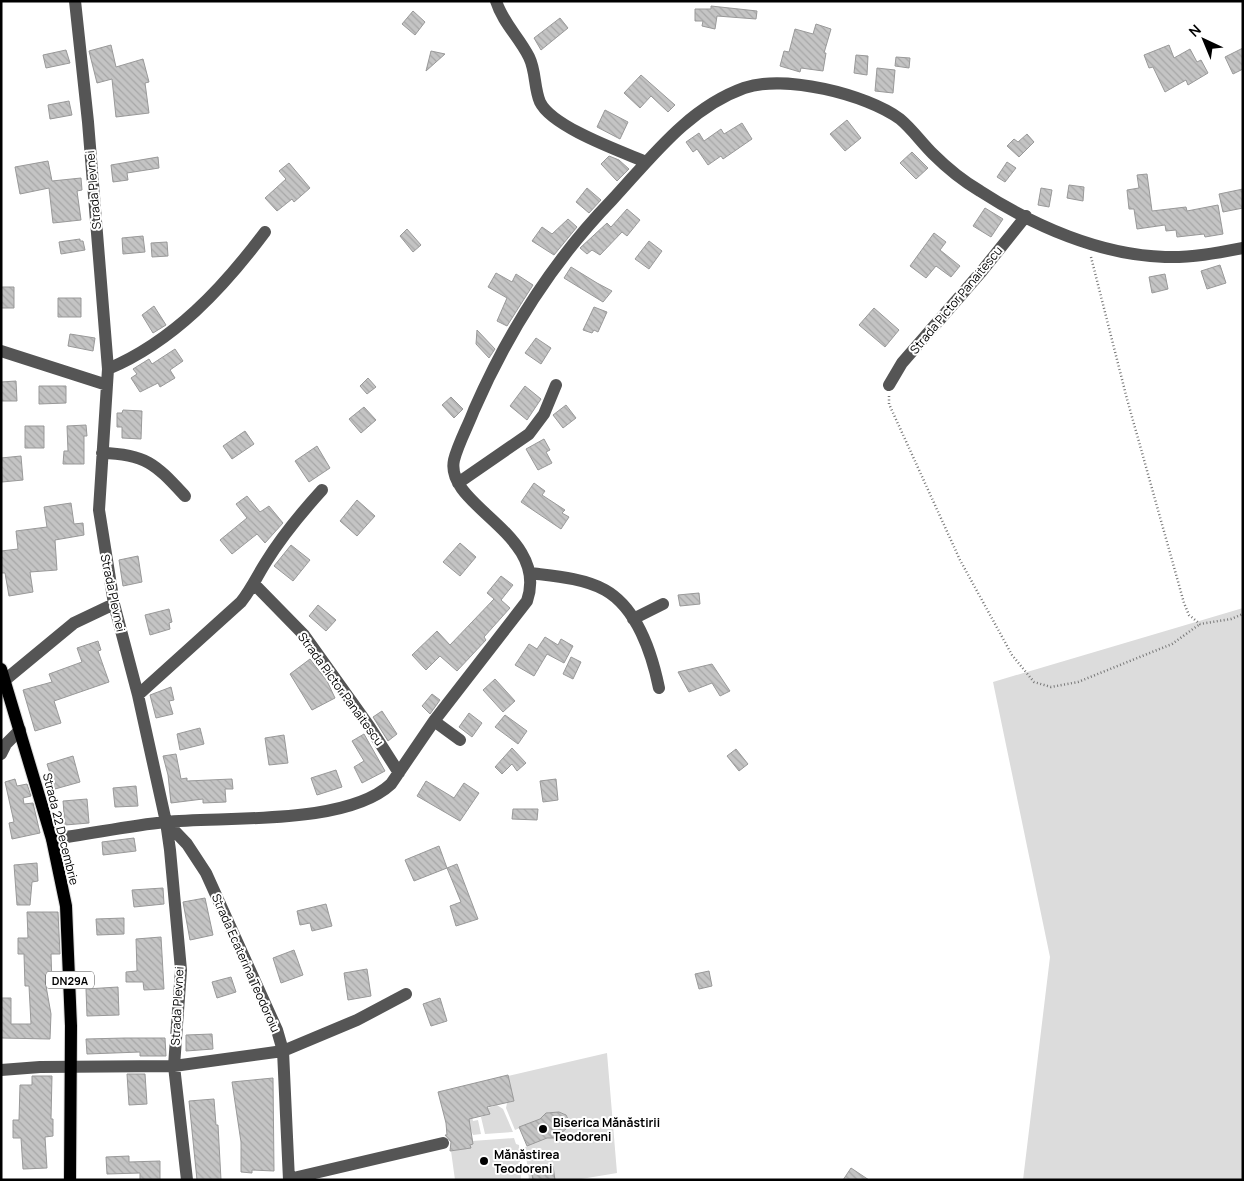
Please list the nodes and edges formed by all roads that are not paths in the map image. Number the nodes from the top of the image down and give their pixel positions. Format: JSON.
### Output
{"nodes":[{"id":1,"x":75,"y":1,"type":"edge"},
{"id":2,"x":496,"y":1,"type":"edge"},
{"id":3,"x":646,"y":162,"type":"junction"},
{"id":4,"x":1026,"y":216,"type":"junction"},
{"id":5,"x":265,"y":232,"type":"dead end"},
{"id":6,"x":1243,"y":248,"type":"edge"},
{"id":7,"x":1,"y":351,"type":"edge"},
{"id":8,"x":108,"y":369,"type":"junction"},
{"id":9,"x":889,"y":384,"type":"road end"},
{"id":10,"x":107,"y":385,"type":"junction"},
{"id":11,"x":556,"y":385,"type":"dead end"},
{"id":12,"x":102,"y":453,"type":"junction"},
{"id":13,"x":458,"y":483,"type":"junction"},
{"id":14,"x":322,"y":490,"type":"dead end"},
{"id":15,"x":185,"y":496,"type":"dead end"},
{"id":16,"x":530,"y":573,"type":"junction"},
{"id":17,"x":255,"y":585,"type":"junction"},
{"id":18,"x":114,"y":604,"type":"junction"},
{"id":19,"x":663,"y":604,"type":"dead end"},
{"id":20,"x":633,"y":619,"type":"junction"},
{"id":21,"x":3,"y":674,"type":"edge"},
{"id":22,"x":659,"y":688,"type":"dead end"},
{"id":23,"x":138,"y":695,"type":"junction"},
{"id":24,"x":434,"y":721,"type":"junction"},
{"id":25,"x":20,"y":730,"type":"junction"},
{"id":26,"x":460,"y":740,"type":"dead end"},
{"id":27,"x":1,"y":754,"type":"edge"},
{"id":28,"x":399,"y":773,"type":"junction"},
{"id":29,"x":166,"y":822,"type":"junction"},
{"id":30,"x":52,"y":839,"type":"junction"},
{"id":31,"x":406,"y":994,"type":"dead end"},
{"id":32,"x":283,"y":1051,"type":"junction"},
{"id":33,"x":70,"y":1066,"type":"junction"},
{"id":34,"x":174,"y":1066,"type":"junction"},
{"id":35,"x":1,"y":1070,"type":"edge"},
{"id":36,"x":443,"y":1143,"type":"dead end"},
{"id":37,"x":289,"y":1179,"type":"edge"},
{"id":38,"x":70,"y":1180,"type":"edge"},
{"id":39,"x":187,"y":1180,"type":"edge"}],
"edges":[{"from":1,"to":8,"type":"street","name":"Strada Plevnei"},
{"from":2,"to":3,"type":"street"},
{"from":3,"to":4,"type":"street"},
{"from":3,"to":13,"type":"street"},
{"from":4,"to":6,"type":"street"},
{"from":4,"to":9,"type":"street","name":"Strada Pictor Panaitescu"},
{"from":5,"to":8,"type":"street"},
{"from":7,"to":10,"type":"street"},
{"from":8,"to":10,"type":"street","name":"Strada Plevnei"},
{"from":10,"to":12,"type":"street","name":"Strada Plevnei"},
{"from":11,"to":13,"type":"street"},
{"from":12,"to":15,"type":"street"},
{"from":12,"to":18,"type":"street","name":"Strada Plevnei"},
{"from":13,"to":16,"type":"street"},
{"from":14,"to":17,"type":"street"},
{"from":16,"to":20,"type":"street"},
{"from":16,"to":24,"type":"street"},
{"from":17,"to":23,"type":"street"},
{"from":17,"to":28,"type":"street","name":"Strada Pictor Panaitescu"},
{"from":18,"to":21,"type":"street"},
{"from":18,"to":23,"type":"street","name":"Strada Plevnei"},
{"from":19,"to":20,"type":"street"},
{"from":20,"to":22,"type":"street"},
{"from":21,"to":25,"type":"main road","name":"Strada 22 Decembrie","number":"DN29A"},
{"from":23,"to":29,"type":"street","name":"Strada Plevnei"},
{"from":24,"to":26,"type":"street"},
{"from":24,"to":28,"type":"street"},
{"from":25,"to":27,"type":"street"},
{"from":25,"to":30,"type":"main road","name":"Strada 22 Decembrie","number":"DN29A"},
{"from":28,"to":29,"type":"street"},
{"from":29,"to":30,"type":"street"},
{"from":29,"to":32,"type":"street","name":"Strada Ecaterina Teodoroiu"},
{"from":29,"to":34,"type":"street","name":"Strada Plevnei"},
{"from":30,"to":33,"type":"main road","name":"Strada 22 Decembrie","number":"DN29A"},
{"from":31,"to":32,"type":"street"},
{"from":32,"to":34,"type":"street"},
{"from":32,"to":37,"type":"street","name":"Strada Ecaterina Teodoroiu"},
{"from":33,"to":34,"type":"street"},
{"from":33,"to":35,"type":"street"},
{"from":33,"to":38,"type":"main road","name":"Strada 22 Decembrie","number":"DN29A"},
{"from":34,"to":39,"type":"street","name":"Strada Plevnei"},
{"from":36,"to":37,"type":"street"}]}
